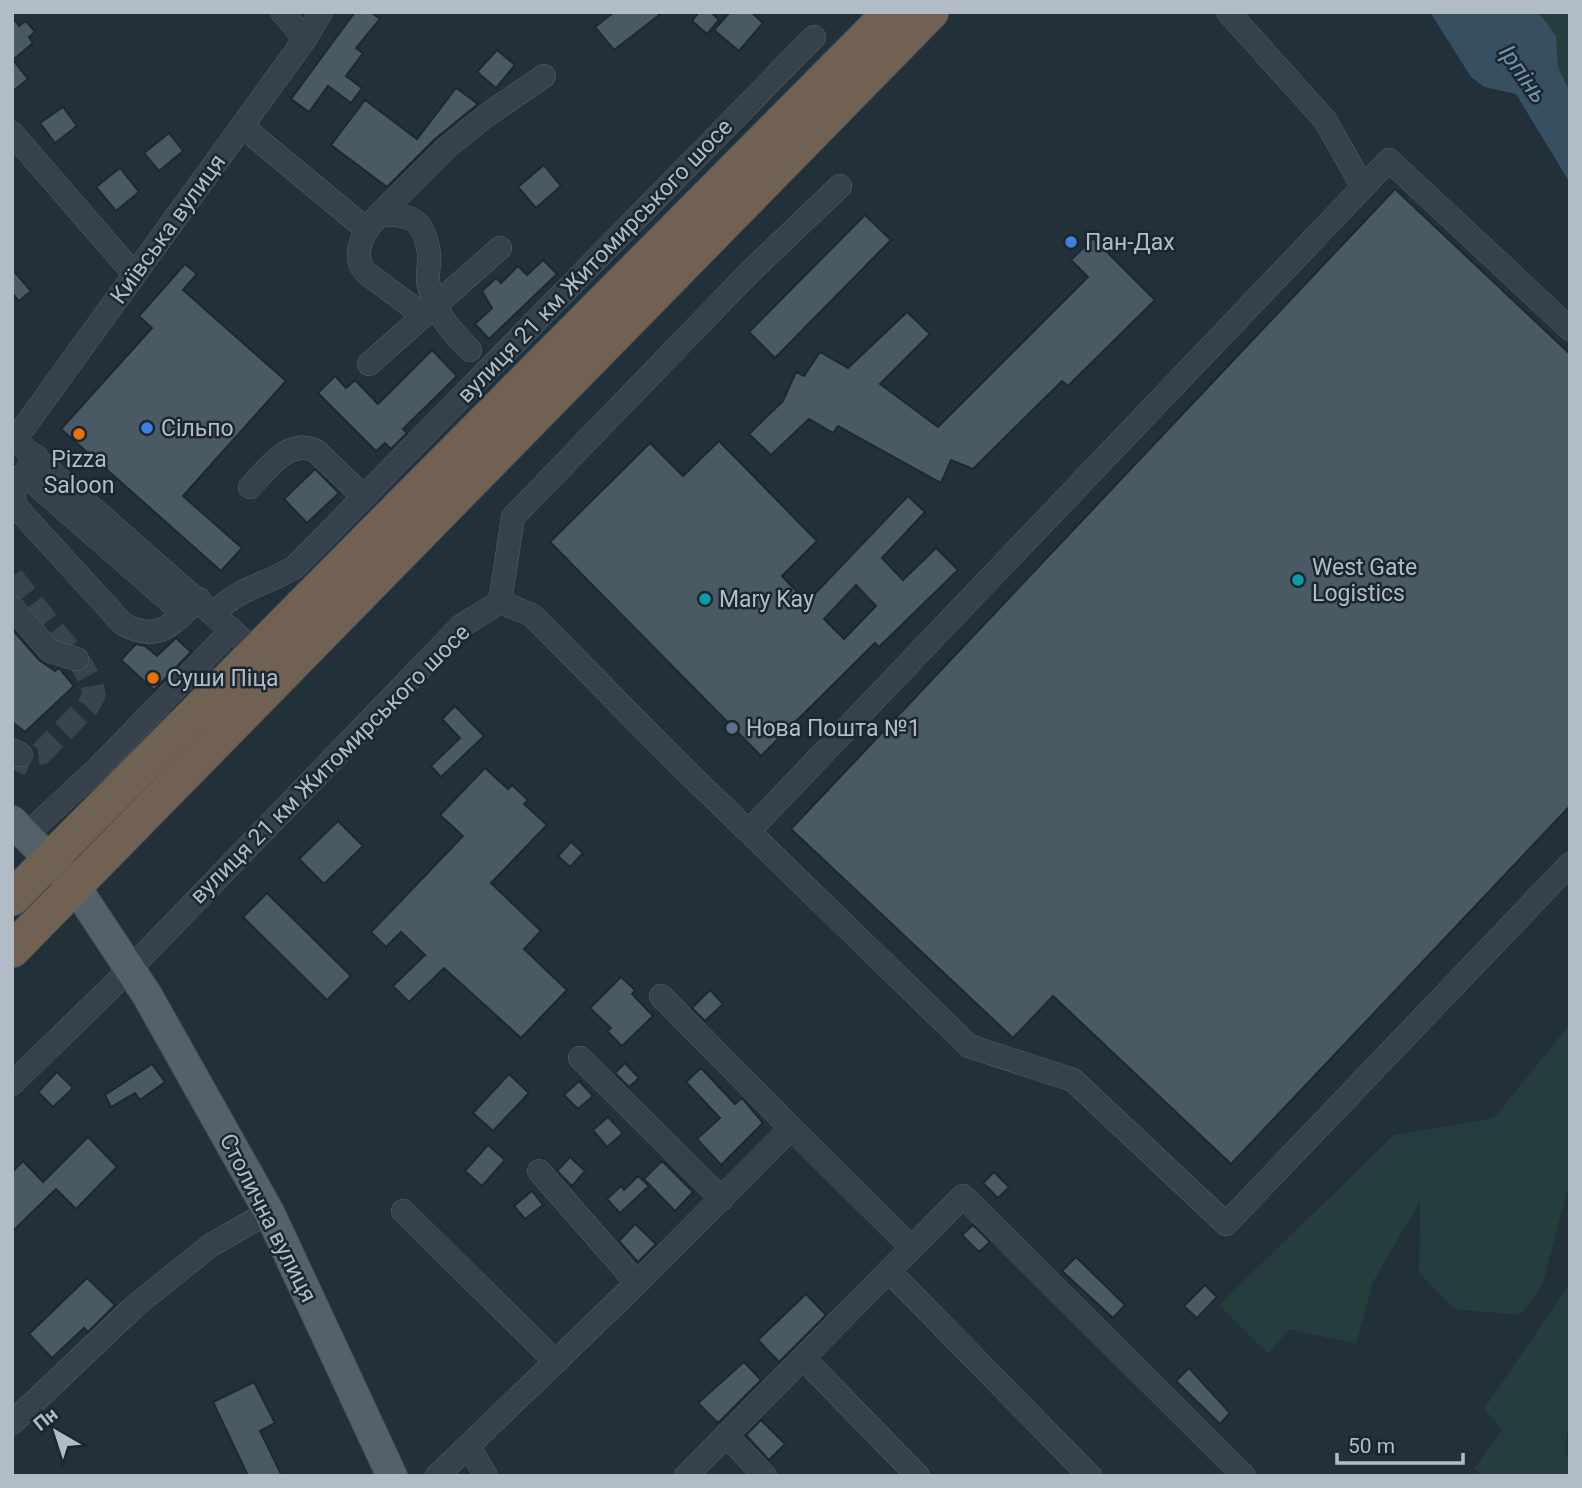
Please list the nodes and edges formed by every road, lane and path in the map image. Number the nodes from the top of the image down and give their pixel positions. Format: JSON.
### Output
{"nodes":[{"id":1,"x":282,"y":12,"type":"edge"},
{"id":2,"x":321,"y":12,"type":"edge"},
{"id":3,"x":891,"y":12,"type":"edge"},
{"id":4,"x":931,"y":12,"type":"edge"},
{"id":5,"x":1228,"y":12,"type":"edge"},
{"id":6,"x":814,"y":37,"type":"dead end"},
{"id":7,"x":306,"y":39,"type":"junction"},
{"id":8,"x":544,"y":76,"type":"dead end"},
{"id":9,"x":243,"y":127,"type":"junction"},
{"id":10,"x":12,"y":133,"type":"edge"},
{"id":11,"x":840,"y":186,"type":"dead end"},
{"id":12,"x":1363,"y":187,"type":"junction"},
{"id":13,"x":372,"y":222,"type":"junction"},
{"id":14,"x":499,"y":248,"type":"dead end"},
{"id":15,"x":134,"y":274,"type":"junction"},
{"id":16,"x":429,"y":310,"type":"junction"},
{"id":17,"x":1570,"y":329,"type":"edge"},
{"id":18,"x":470,"y":351,"type":"dead end"},
{"id":19,"x":369,"y":364,"type":"dead end"},
{"id":20,"x":14,"y":442,"type":"edge"},
{"id":21,"x":30,"y":465,"type":"junction"},
{"id":22,"x":250,"y":487,"type":"dead end"},
{"id":23,"x":363,"y":497,"type":"junction"},
{"id":24,"x":500,"y":602,"type":"junction"},
{"id":25,"x":12,"y":607,"type":"edge"},
{"id":26,"x":199,"y":608,"type":"junction"},
{"id":27,"x":244,"y":641,"type":"junction"},
{"id":28,"x":77,"y":659,"type":"dead end"},
{"id":29,"x":19,"y":828,"type":"edge"},
{"id":30,"x":749,"y":831,"type":"junction"},
{"id":31,"x":50,"y":860,"type":"junction"},
{"id":32,"x":1570,"y":864,"type":"edge"},
{"id":33,"x":75,"y":886,"type":"junction"},
{"id":34,"x":12,"y":898,"type":"edge"},
{"id":35,"x":12,"y":950,"type":"edge"},
{"id":36,"x":131,"y":968,"type":"junction"},
{"id":37,"x":661,"y":996,"type":"dead end"},
{"id":38,"x":580,"y":1058,"type":"dead end"},
{"id":39,"x":12,"y":1084,"type":"edge"},
{"id":40,"x":791,"y":1129,"type":"junction"},
{"id":41,"x":539,"y":1171,"type":"dead end"},
{"id":42,"x":722,"y":1199,"type":"junction"},
{"id":43,"x":403,"y":1211,"type":"dead end"},
{"id":44,"x":270,"y":1212,"type":"junction"},
{"id":45,"x":912,"y":1248,"type":"junction"},
{"id":46,"x":889,"y":1271,"type":"junction"},
{"id":47,"x":637,"y":1283,"type":"junction"},
{"id":48,"x":803,"y":1358,"type":"junction"},
{"id":49,"x":556,"y":1362,"type":"junction"},
{"id":50,"x":12,"y":1423,"type":"edge"},
{"id":51,"x":726,"y":1436,"type":"junction"},
{"id":52,"x":469,"y":1447,"type":"junction"},
{"id":53,"x":392,"y":1476,"type":"edge"},
{"id":54,"x":437,"y":1476,"type":"edge"},
{"id":55,"x":486,"y":1476,"type":"edge"},
{"id":56,"x":685,"y":1476,"type":"edge"},
{"id":57,"x":765,"y":1476,"type":"edge"},
{"id":58,"x":918,"y":1476,"type":"edge"},
{"id":59,"x":1090,"y":1476,"type":"edge"},
{"id":60,"x":1244,"y":1476,"type":"edge"}],
"edges":[{"from":1,"to":7,"type":"street"},
{"from":2,"to":7,"type":"street","name":"Київська вулиця"},
{"from":3,"to":27,"type":"highway"},
{"from":4,"to":33,"type":"highway"},
{"from":5,"to":12,"type":"street"},
{"from":6,"to":23,"type":"street","name":"вулиця 21 км Житомирського шосе"},
{"from":7,"to":9,"type":"street","name":"Київська вулиця"},
{"from":8,"to":13,"type":"street"},
{"from":9,"to":13,"type":"street"},
{"from":9,"to":15,"type":"street","name":"Київська вулиця"},
{"from":10,"to":15,"type":"street"},
{"from":11,"to":24,"type":"street"},
{"from":12,"to":17,"type":"street"},
{"from":12,"to":30,"type":"street"},
{"from":13,"to":16,"type":"street"},
{"from":13,"to":16,"type":"street"},
{"from":14,"to":16,"type":"street"},
{"from":15,"to":20,"type":"street","name":"Київська вулиця"},
{"from":16,"to":18,"type":"street"},
{"from":16,"to":19,"type":"street"},
{"from":20,"to":21,"type":"street"},
{"from":21,"to":26,"type":"street"},
{"from":21,"to":26,"type":"street","name":"вулиця 21 км Житомирського шосе"},
{"from":22,"to":23,"type":"street"},
{"from":23,"to":26,"type":"street","name":"вулиця 21 км Житомирського шосе"},
{"from":24,"to":30,"type":"street"},
{"from":24,"to":36,"type":"street","name":"вулиця 21 км Житомирського шосе"},
{"from":25,"to":28,"type":"street"},
{"from":26,"to":27,"type":"street"},
{"from":27,"to":29,"type":"street"},
{"from":27,"to":31,"type":"highway"},
{"from":29,"to":31,"type":"main road","name":"Столична вулиця"},
{"from":30,"to":32,"type":"street"},
{"from":31,"to":33,"type":"main road","name":"Столична вулиця"},
{"from":31,"to":34,"type":"highway"},
{"from":33,"to":35,"type":"highway"},
{"from":33,"to":36,"type":"main road","name":"Столична вулиця"},
{"from":36,"to":39,"type":"street","name":"вулиця 21 км Житомирського шосе"},
{"from":36,"to":44,"type":"main road","name":"Столична вулиця"},
{"from":37,"to":40,"type":"street"},
{"from":38,"to":42,"type":"street"},
{"from":40,"to":42,"type":"street"},
{"from":40,"to":45,"type":"street"},
{"from":41,"to":47,"type":"street"},
{"from":42,"to":47,"type":"street"},
{"from":43,"to":49,"type":"street"},
{"from":44,"to":50,"type":"street"},
{"from":44,"to":53,"type":"main road","name":"Столична вулиця"},
{"from":45,"to":46,"type":"street"},
{"from":45,"to":60,"type":"street"},
{"from":46,"to":48,"type":"street"},
{"from":46,"to":59,"type":"street"},
{"from":47,"to":49,"type":"street"},
{"from":48,"to":51,"type":"street"},
{"from":48,"to":58,"type":"street"},
{"from":49,"to":52,"type":"street"},
{"from":51,"to":56,"type":"street"},
{"from":51,"to":57,"type":"street"},
{"from":52,"to":54,"type":"street"},
{"from":52,"to":55,"type":"street"}]}
